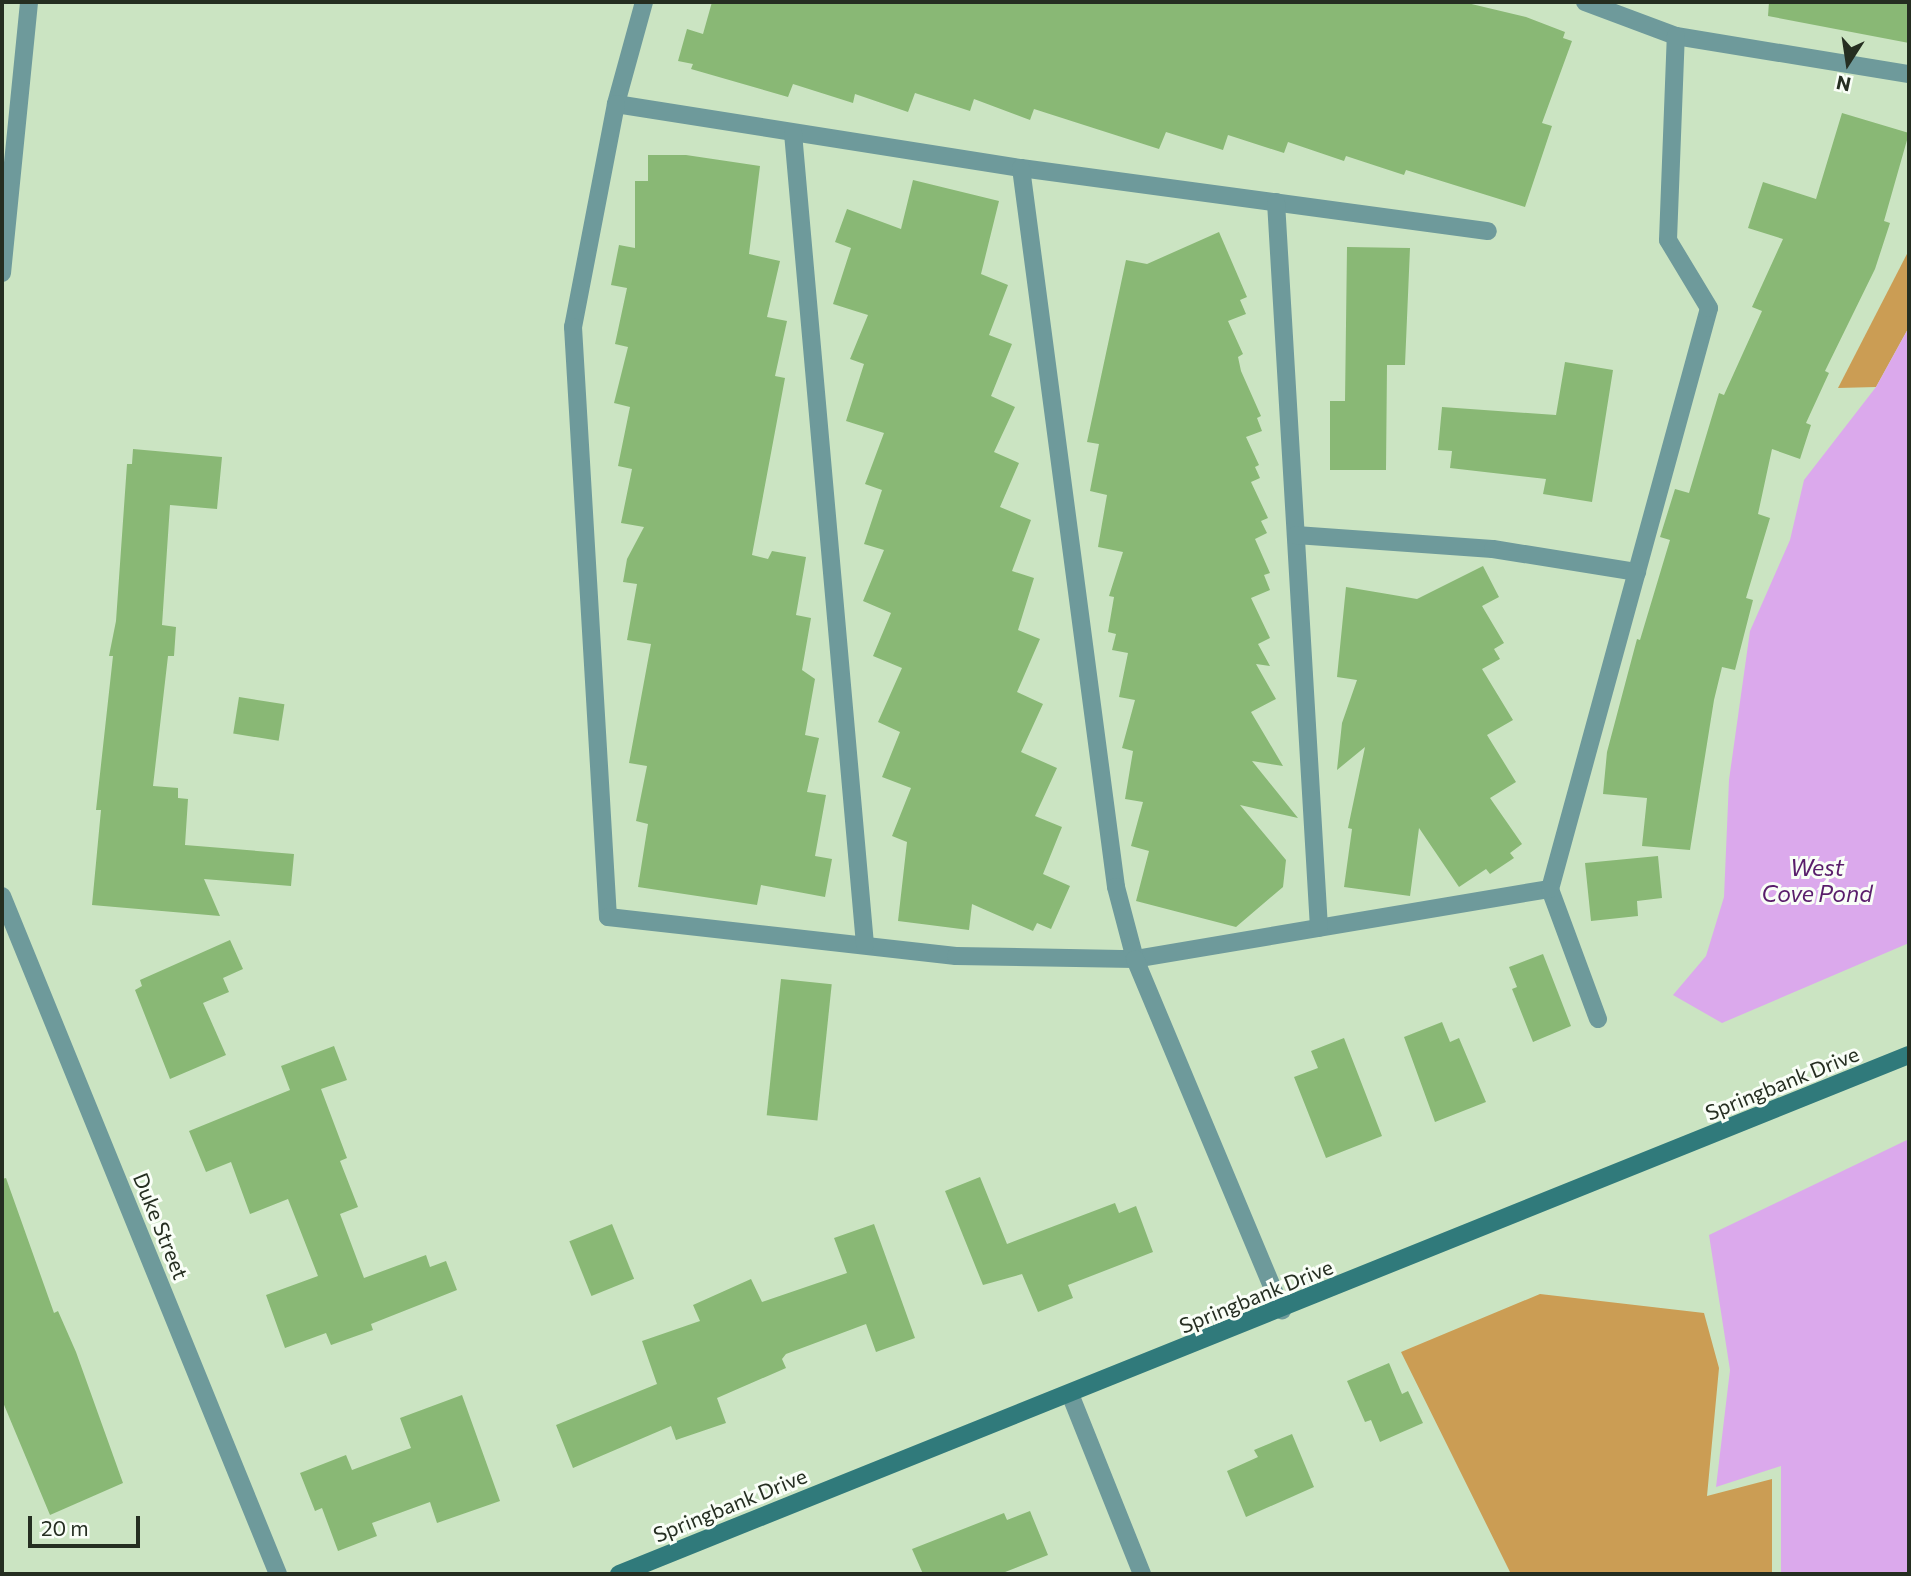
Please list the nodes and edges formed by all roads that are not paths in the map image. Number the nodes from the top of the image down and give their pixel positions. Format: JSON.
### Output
{"nodes":[{"id":1,"x":29,"y":2,"type":"edge"},
{"id":2,"x":645,"y":2,"type":"edge"},
{"id":3,"x":1585,"y":2,"type":"edge"},
{"id":4,"x":1676,"y":36,"type":"junction"},
{"id":5,"x":1909,"y":74,"type":"edge"},
{"id":6,"x":616,"y":104,"type":"junction"},
{"id":7,"x":793,"y":133,"type":"junction"},
{"id":8,"x":1021,"y":167,"type":"junction"},
{"id":9,"x":1276,"y":202,"type":"junction"},
{"id":10,"x":1488,"y":231,"type":"dead end"},
{"id":11,"x":2,"y":273,"type":"edge"},
{"id":12,"x":1296,"y":535,"type":"junction"},
{"id":13,"x":1637,"y":572,"type":"junction"},
{"id":14,"x":1550,"y":889,"type":"junction"},
{"id":15,"x":2,"y":896,"type":"edge"},
{"id":16,"x":1319,"y":928,"type":"junction"},
{"id":17,"x":865,"y":945,"type":"junction"},
{"id":18,"x":1135,"y":959,"type":"junction"},
{"id":19,"x":1598,"y":1020,"type":"dead end"},
{"id":20,"x":1909,"y":1055,"type":"edge"},
{"id":21,"x":1282,"y":1311,"type":"junction"},
{"id":22,"x":1070,"y":1394,"type":"junction"},
{"id":23,"x":278,"y":1574,"type":"edge"},
{"id":24,"x":619,"y":1574,"type":"edge"},
{"id":25,"x":1142,"y":1574,"type":"edge"}],
"edges":[{"from":1,"to":11,"type":"street"},
{"from":2,"to":6,"type":"street"},
{"from":3,"to":4,"type":"street"},
{"from":4,"to":5,"type":"street"},
{"from":4,"to":13,"type":"street"},
{"from":6,"to":7,"type":"street"},
{"from":6,"to":17,"type":"street"},
{"from":7,"to":8,"type":"street"},
{"from":7,"to":17,"type":"street"},
{"from":8,"to":9,"type":"street"},
{"from":8,"to":18,"type":"street"},
{"from":9,"to":10,"type":"street"},
{"from":9,"to":12,"type":"street"},
{"from":12,"to":13,"type":"street"},
{"from":12,"to":16,"type":"street"},
{"from":13,"to":14,"type":"street"},
{"from":14,"to":16,"type":"street"},
{"from":14,"to":19,"type":"street"},
{"from":15,"to":23,"type":"street","name":"Duke Street"},
{"from":16,"to":18,"type":"street"},
{"from":17,"to":18,"type":"street"},
{"from":18,"to":21,"type":"street"},
{"from":20,"to":21,"type":"main road","name":"Springbank Drive"},
{"from":21,"to":22,"type":"main road","name":"Springbank Drive"},
{"from":22,"to":24,"type":"main road","name":"Springbank Drive"},
{"from":22,"to":25,"type":"street"}]}
